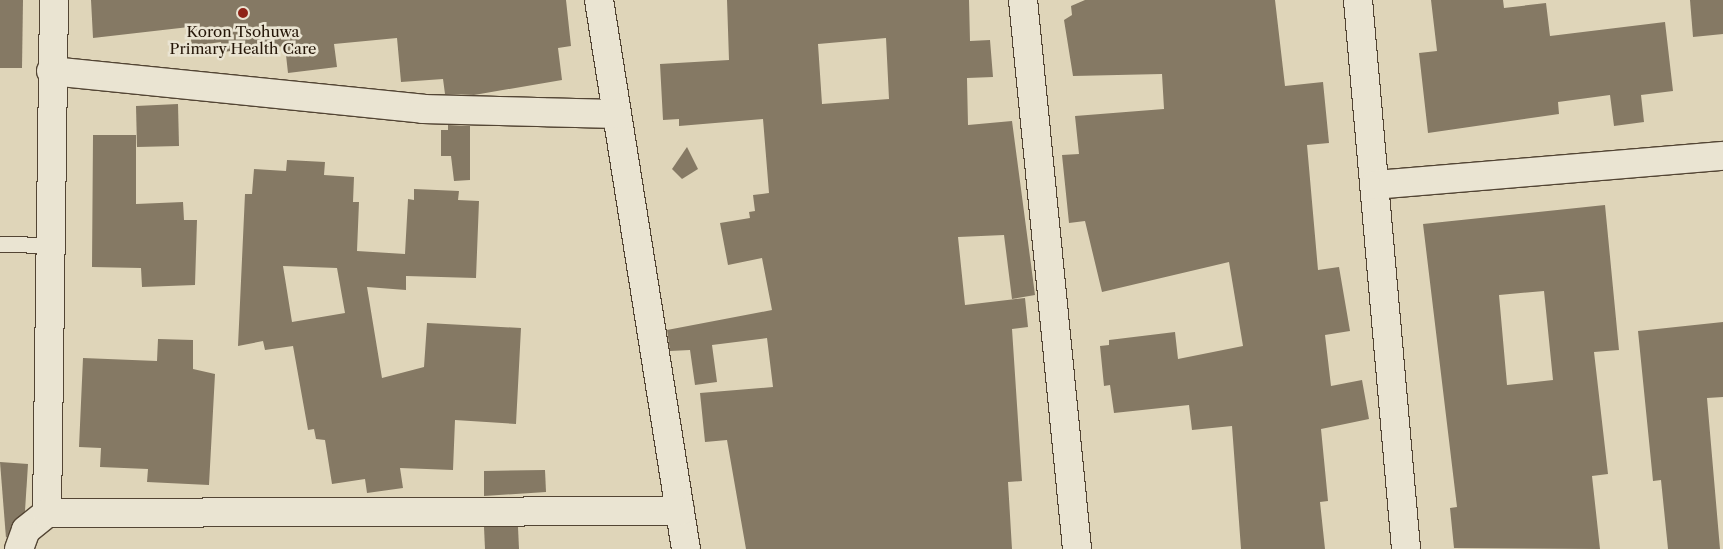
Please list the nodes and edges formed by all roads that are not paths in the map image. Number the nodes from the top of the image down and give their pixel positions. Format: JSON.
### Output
{"nodes":[{"id":1,"x":54,"y":0,"type":"edge"},
{"id":2,"x":599,"y":0,"type":"edge"},
{"id":3,"x":1023,"y":0,"type":"edge"},
{"id":4,"x":1358,"y":0,"type":"edge"},
{"id":5,"x":51,"y":71,"type":"junction"},
{"id":6,"x":617,"y":114,"type":"junction"},
{"id":7,"x":1723,"y":156,"type":"edge"},
{"id":8,"x":1375,"y":185,"type":"junction"},
{"id":9,"x":0,"y":244,"type":"edge"},
{"id":10,"x":50,"y":245,"type":"junction"},
{"id":11,"x":680,"y":511,"type":"junction"},
{"id":12,"x":47,"y":513,"type":"junction"},
{"id":13,"x":19,"y":549,"type":"edge"},
{"id":14,"x":686,"y":549,"type":"edge"},
{"id":15,"x":1077,"y":549,"type":"edge"},
{"id":16,"x":1406,"y":549,"type":"edge"}],
"edges":[{"from":1,"to":5,"type":"street"},
{"from":2,"to":6,"type":"street"},
{"from":3,"to":15,"type":"street"},
{"from":4,"to":8,"type":"street"},
{"from":5,"to":6,"type":"street"},
{"from":5,"to":10,"type":"street"},
{"from":6,"to":11,"type":"street"},
{"from":7,"to":8,"type":"street"},
{"from":8,"to":16,"type":"street"},
{"from":9,"to":10,"type":"lane"},
{"from":10,"to":12,"type":"street"},
{"from":11,"to":12,"type":"street"},
{"from":11,"to":14,"type":"street"},
{"from":12,"to":13,"type":"street"}]}
